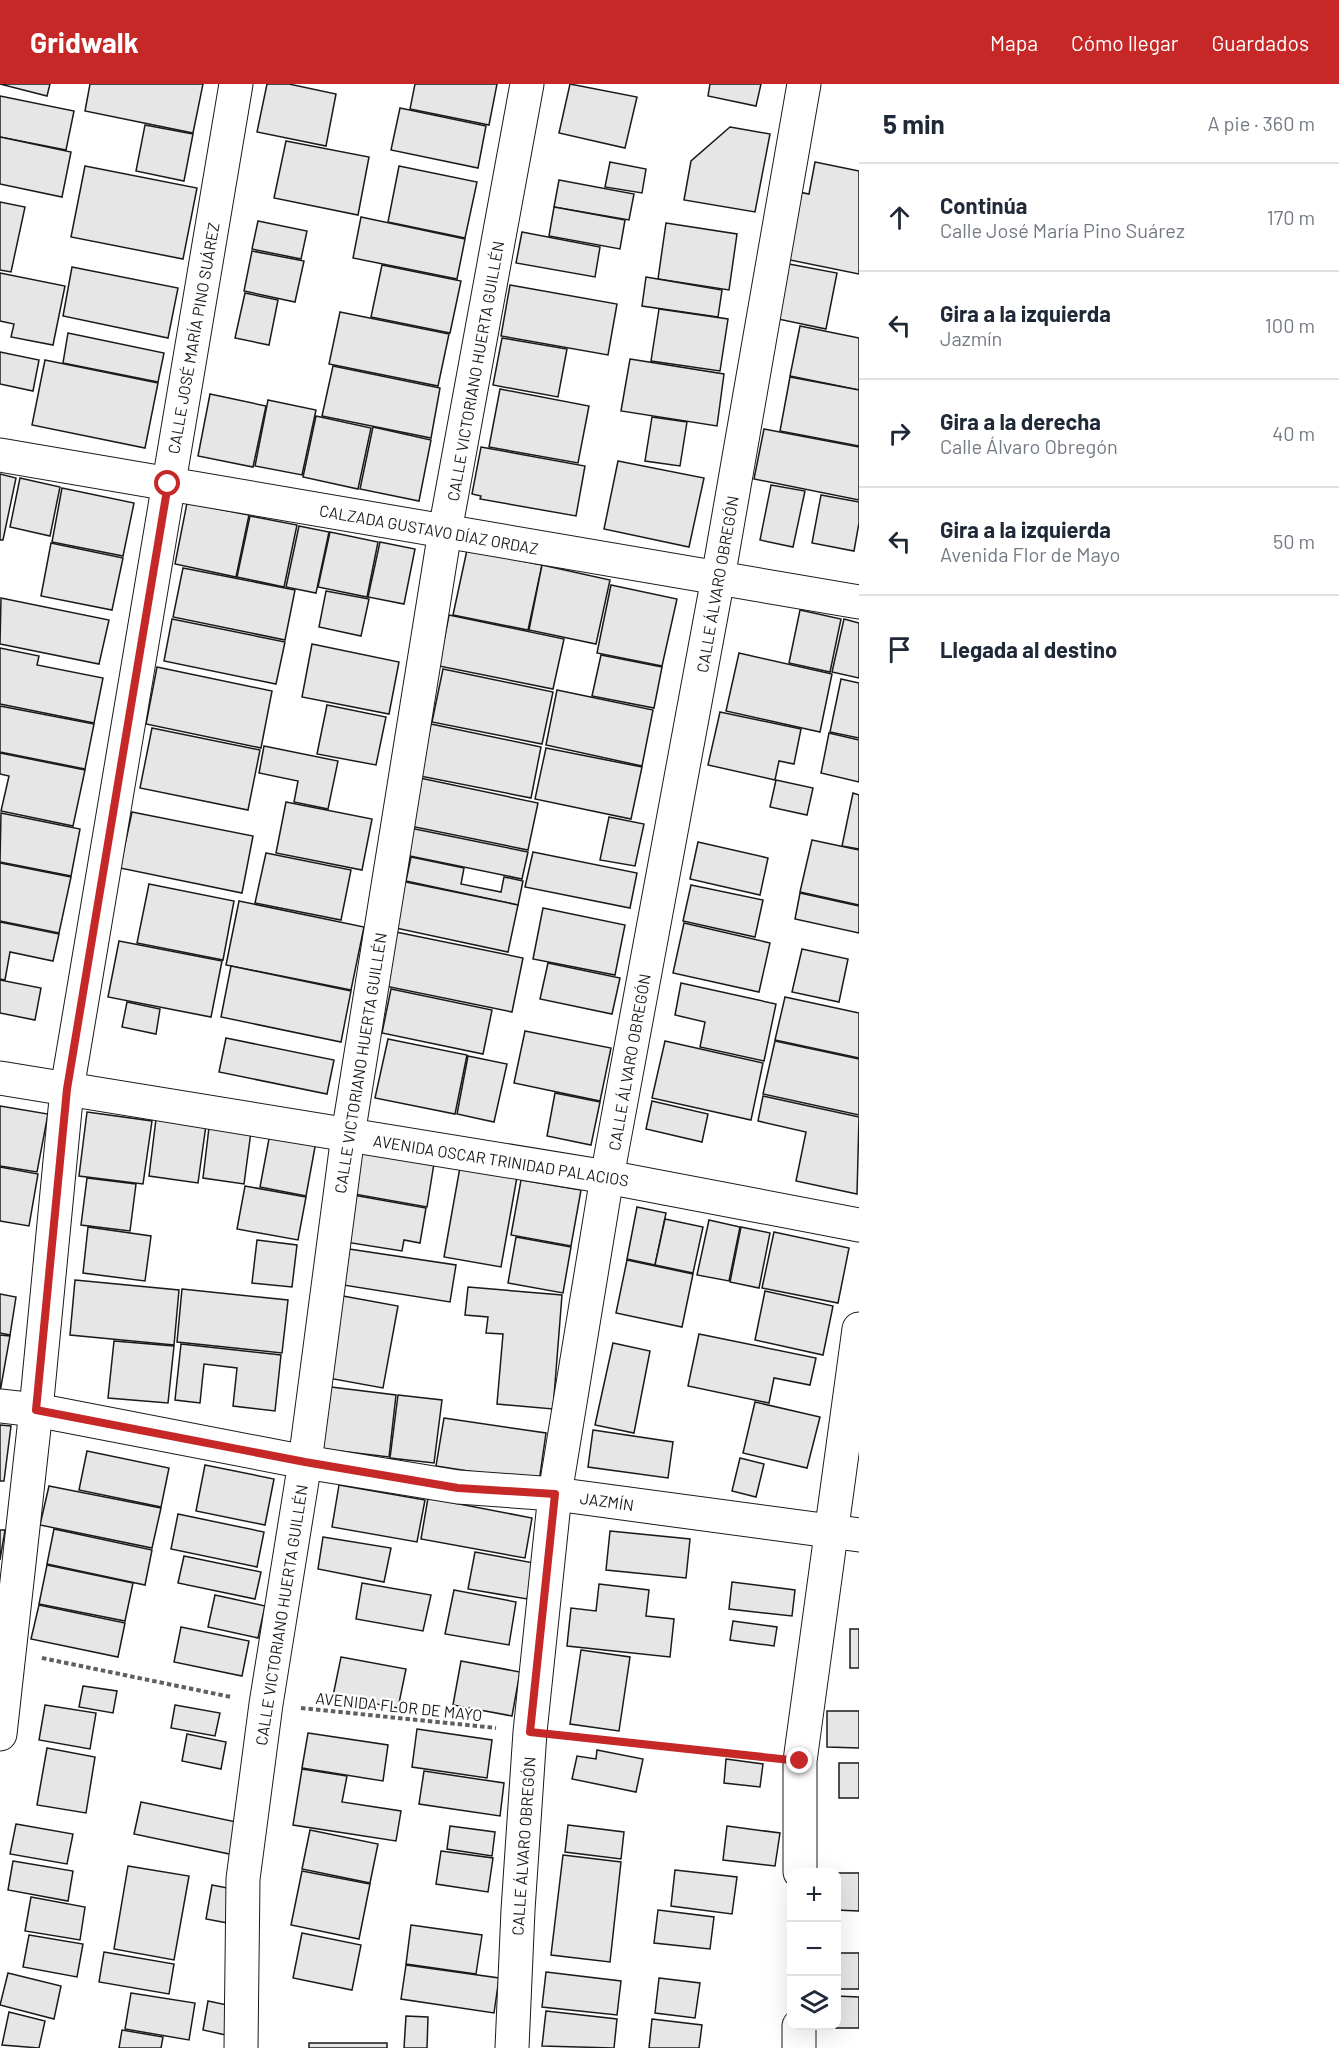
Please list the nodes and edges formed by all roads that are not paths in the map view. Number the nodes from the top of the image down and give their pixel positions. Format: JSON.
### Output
{"nodes":[{"id":1,"x":236,"y":84,"type":"edge"},
{"id":2,"x":527,"y":84,"type":"edge"},
{"id":3,"x":804,"y":84,"type":"edge"},
{"id":4,"x":0,"y":455,"type":"edge"},
{"id":5,"x":168,"y":484,"type":"junction"},
{"id":6,"x":445,"y":531,"type":"junction"},
{"id":7,"x":718,"y":578,"type":"junction"},
{"id":8,"x":859,"y":602,"type":"edge"},
{"id":9,"x":0,"y":1078,"type":"edge"},
{"id":10,"x":67,"y":1089,"type":"junction"},
{"id":11,"x":348,"y":1135,"type":"junction"},
{"id":12,"x":607,"y":1177,"type":"junction"},
{"id":13,"x":859,"y":1225,"type":"edge"},
{"id":14,"x":859,"y":1329,"type":"edge"},
{"id":15,"x":0,"y":1406,"type":"edge"},
{"id":16,"x":36,"y":1410,"type":"junction"},
{"id":17,"x":305,"y":1462,"type":"junction"},
{"id":18,"x":555,"y":1494,"type":"junction"},
{"id":19,"x":846,"y":1534,"type":"edge"},
{"id":20,"x":0,"y":1734,"type":"edge"},
{"id":21,"x":800,"y":1868,"type":"edge"},
{"id":22,"x":799,"y":2030,"type":"edge"},
{"id":23,"x":241,"y":2048,"type":"edge"},
{"id":24,"x":512,"y":2048,"type":"edge"},
{"id":25,"x":799,"y":2048,"type":"edge"}],
"edges":[{"from":1,"to":5,"type":"street","name":"CALLE JOSÉ MARÍA PINO SUÁREZ"},
{"from":2,"to":6,"type":"street","name":"CALLE VICTORIANO HUERTA GUILLÉN"},
{"from":3,"to":7,"type":"street","name":"CALLE ÁLVARO OBREGÓN"},
{"from":4,"to":5,"type":"street","name":"CALZADA GUSTAVO DÍAZ ORDAZ"},
{"from":5,"to":6,"type":"street","name":"CALZADA GUSTAVO DÍAZ ORDAZ"},
{"from":5,"to":10,"type":"street","name":"CALLE JOSÉ MARÍA PINO SUÁREZ"},
{"from":6,"to":7,"type":"street","name":"CALZADA GUSTAVO DÍAZ ORDAZ"},
{"from":6,"to":11,"type":"street","name":"CALLE VICTORIANO HUERTA GUILLÉN"},
{"from":7,"to":8,"type":"street","name":"CALZADA GUSTAVO DÍAZ ORDAZ"},
{"from":7,"to":12,"type":"street","name":"CALLE ÁLVARO OBREGÓN"},
{"from":9,"to":10,"type":"street","name":"AVENIDA OSCAR TRINIDAD PALACIOS"},
{"from":10,"to":11,"type":"street","name":"AVENIDA OSCAR TRINIDAD PALACIOS"},
{"from":10,"to":16,"type":"street","name":"CALLE JOSÉ MARÍA PINO SUÁREZ"},
{"from":11,"to":12,"type":"street","name":"AVENIDA OSCAR TRINIDAD PALACIOS"},
{"from":11,"to":17,"type":"street","name":"CALLE VICTORIANO HUERTA GUILLÉN"},
{"from":12,"to":13,"type":"street","name":"AVENIDA OSCAR TRINIDAD PALACIOS"},
{"from":12,"to":18,"type":"street","name":"CALLE ÁLVARO OBREGÓN"},
{"from":14,"to":19,"type":"street"},
{"from":15,"to":16,"type":"street","name":"JAZMÍN"},
{"from":16,"to":17,"type":"street","name":"JAZMÍN"},
{"from":16,"to":20,"type":"street","name":"CALLE JOSÉ MARÍA PINO SUÁREZ"},
{"from":17,"to":18,"type":"street","name":"JAZMÍN"},
{"from":17,"to":23,"type":"street","name":"CALLE VICTORIANO HUERTA GUILLÉN"},
{"from":18,"to":19,"type":"street","name":"JAZMÍN"},
{"from":18,"to":24,"type":"street","name":"CALLE ÁLVARO OBREGÓN"},
{"from":19,"to":21,"type":"street"},
{"from":22,"to":25,"type":"street"}]}
